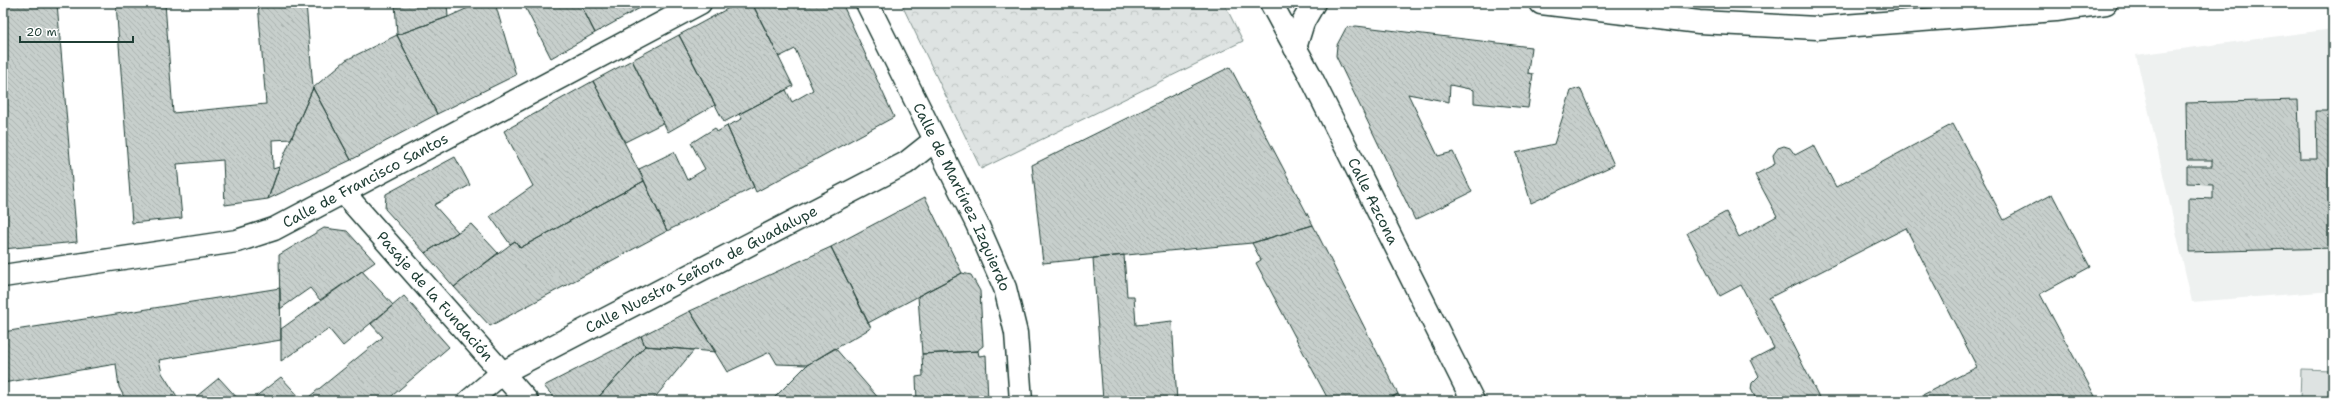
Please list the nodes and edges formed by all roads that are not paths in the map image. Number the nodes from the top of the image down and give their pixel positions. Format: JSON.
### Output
{"nodes":[{"id":1,"x":700,"y":3,"type":"edge"},
{"id":2,"x":867,"y":3,"type":"edge"},
{"id":3,"x":1271,"y":3,"type":"edge"},
{"id":4,"x":1314,"y":3,"type":"edge"},
{"id":5,"x":1541,"y":3,"type":"edge"},
{"id":6,"x":2106,"y":3,"type":"edge"},
{"id":7,"x":1295,"y":48,"type":"junction"},
{"id":8,"x":935,"y":140,"type":"junction"},
{"id":9,"x":343,"y":192,"type":"junction"},
{"id":10,"x":3,"y":276,"type":"edge"},
{"id":11,"x":502,"y":373,"type":"junction"},
{"id":12,"x":469,"y":401,"type":"edge"},
{"id":13,"x":527,"y":401,"type":"edge"},
{"id":14,"x":1021,"y":401,"type":"edge"},
{"id":15,"x":1473,"y":401,"type":"edge"}],
"edges":[{"from":1,"to":9,"type":"street","name":"Calle de Francisco Santos"},
{"from":2,"to":8,"type":"street","name":"Calle de Martínez Izquierdo"},
{"from":3,"to":7,"type":"street","name":"Calle Azcona"},
{"from":4,"to":7,"type":"street"},
{"from":5,"to":6,"type":"street"},
{"from":7,"to":15,"type":"street","name":"Calle Azcona"},
{"from":8,"to":11,"type":"street","name":"Calle Nuestra Señora de Guadalupe"},
{"from":8,"to":14,"type":"street","name":"Calle de Martínez Izquierdo"},
{"from":9,"to":10,"type":"street","name":"Calle de Francisco Santos"},
{"from":9,"to":11,"type":"street","name":"Pasaje de la Fundación"},
{"from":11,"to":12,"type":"street","name":"Calle Nuestra Señora de Guadalupe"},
{"from":11,"to":13,"type":"street","name":"Pasaje de la Fundación"}]}
